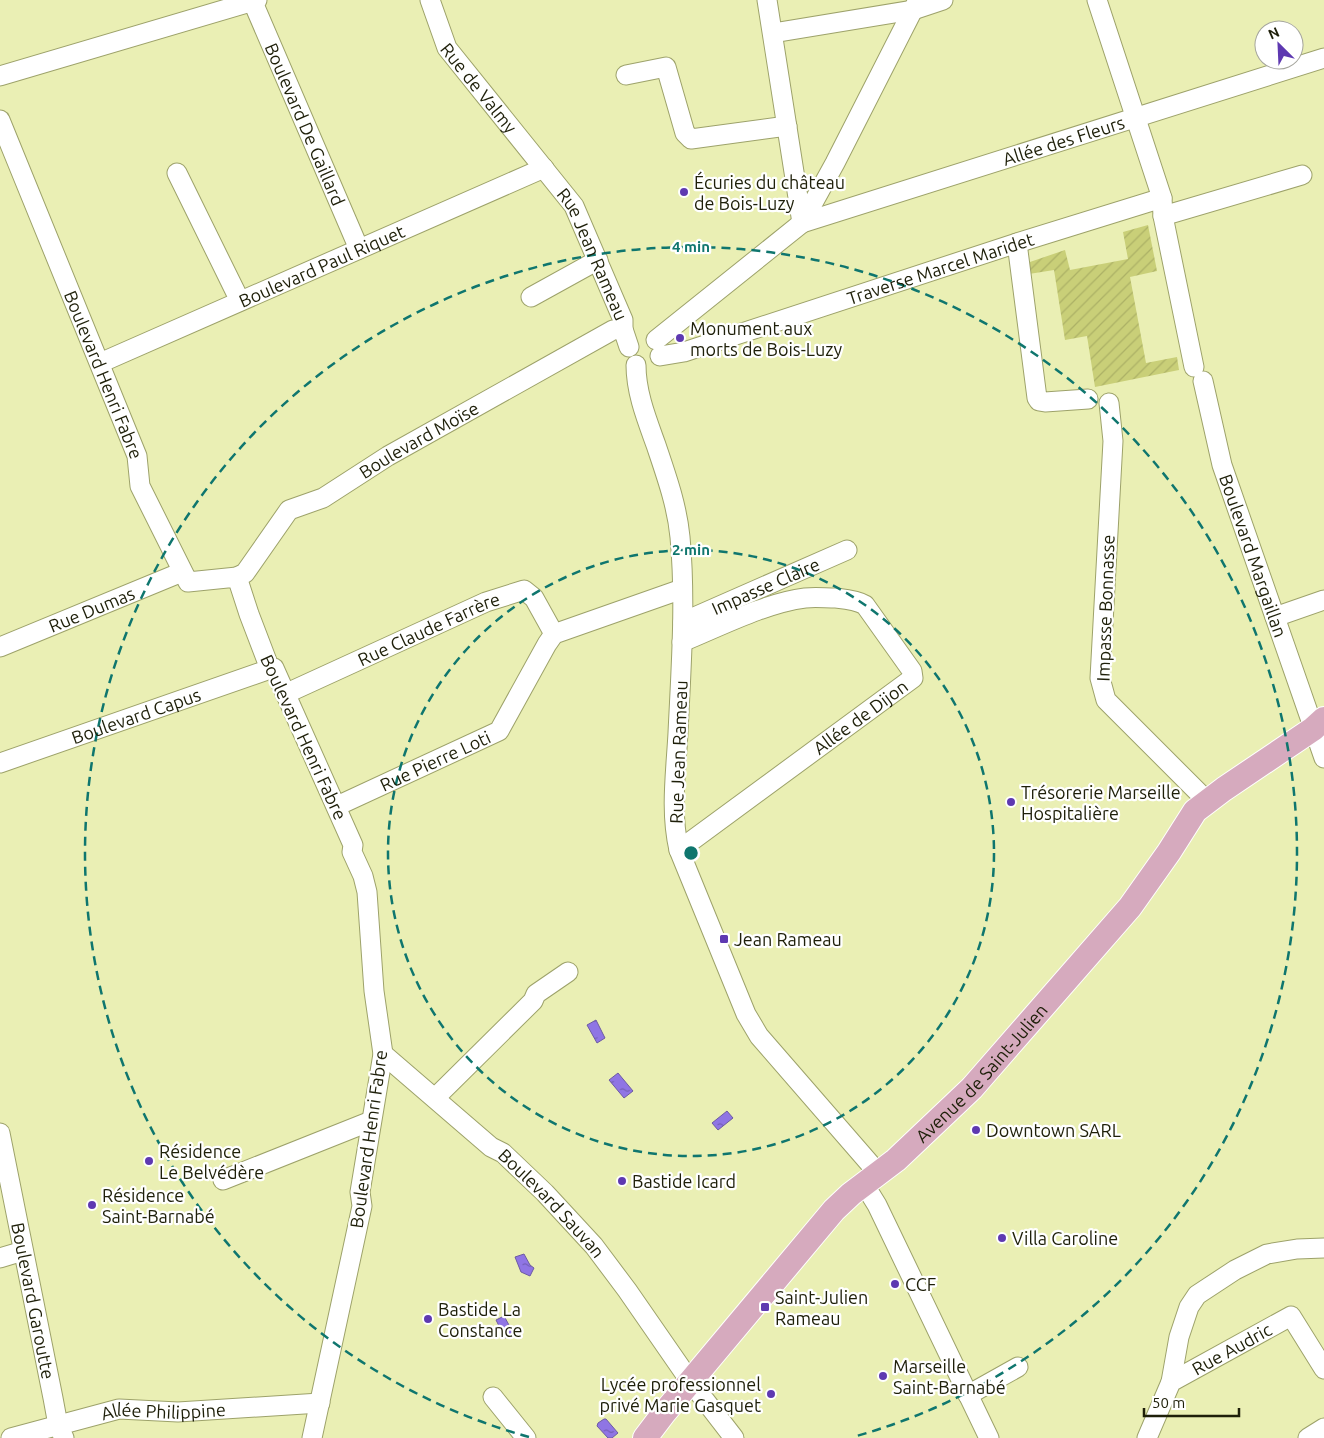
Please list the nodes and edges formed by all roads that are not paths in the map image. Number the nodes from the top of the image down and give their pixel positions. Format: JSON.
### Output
{"nodes":[{"id":1,"x":254,"y":0,"type":"edge"},
{"id":2,"x":430,"y":0,"type":"edge"},
{"id":3,"x":767,"y":0,"type":"edge"},
{"id":4,"x":943,"y":0,"type":"edge"},
{"id":5,"x":1097,"y":0,"type":"edge"},
{"id":6,"x":915,"y":5,"type":"edge"},
{"id":7,"x":773,"y":33,"type":"junction"},
{"id":8,"x":1324,"y":58,"type":"edge"},
{"id":9,"x":626,"y":75,"type":"dead end"},
{"id":10,"x":0,"y":76,"type":"edge"},
{"id":11,"x":1135,"y":119,"type":"junction"},
{"id":12,"x":0,"y":120,"type":"edge"},
{"id":13,"x":782,"y":127,"type":"junction"},
{"id":14,"x":544,"y":168,"type":"junction"},
{"id":15,"x":178,"y":173,"type":"dead end"},
{"id":16,"x":1302,"y":175,"type":"dead end"},
{"id":17,"x":1163,"y":207,"type":"junction"},
{"id":18,"x":802,"y":223,"type":"junction"},
{"id":19,"x":1017,"y":243,"type":"junction"},
{"id":20,"x":359,"y":249,"type":"junction"},
{"id":21,"x":598,"y":260,"type":"junction"},
{"id":22,"x":531,"y":297,"type":"dead end"},
{"id":23,"x":240,"y":301,"type":"junction"},
{"id":24,"x":623,"y":329,"type":"junction"},
{"id":25,"x":629,"y":347,"type":"junction"},
{"id":26,"x":658,"y":348,"type":"junction"},
{"id":27,"x":100,"y":363,"type":"junction"},
{"id":28,"x":636,"y":365,"type":"junction"},
{"id":29,"x":1088,"y":399,"type":"dead end"},
{"id":30,"x":1109,"y":403,"type":"dead end"},
{"id":31,"x":847,"y":550,"type":"dead end"},
{"id":32,"x":182,"y":572,"type":"junction"},
{"id":33,"x":237,"y":577,"type":"junction"},
{"id":34,"x":682,"y":589,"type":"junction"},
{"id":35,"x":1324,"y":600,"type":"edge"},
{"id":36,"x":1275,"y":617,"type":"junction"},
{"id":37,"x":683,"y":622,"type":"junction"},
{"id":38,"x":554,"y":634,"type":"junction"},
{"id":39,"x":682,"y":642,"type":"junction"},
{"id":40,"x":0,"y":647,"type":"edge"},
{"id":41,"x":270,"y":669,"type":"junction"},
{"id":42,"x":285,"y":694,"type":"junction"},
{"id":43,"x":1319,"y":724,"type":"edge"},
{"id":44,"x":1324,"y":758,"type":"edge"},
{"id":45,"x":0,"y":763,"type":"edge"},
{"id":46,"x":1207,"y":801,"type":"junction"},
{"id":47,"x":337,"y":806,"type":"junction"},
{"id":48,"x":679,"y":850,"type":"junction"},
{"id":49,"x":568,"y":972,"type":"dead end"},
{"id":50,"x":383,"y":1054,"type":"junction"},
{"id":51,"x":435,"y":1098,"type":"junction"},
{"id":52,"x":371,"y":1121,"type":"junction"},
{"id":53,"x":1,"y":1141,"type":"edge"},
{"id":54,"x":871,"y":1179,"type":"junction"},
{"id":55,"x":223,"y":1180,"type":"dead end"},
{"id":56,"x":1324,"y":1248,"type":"edge"},
{"id":57,"x":23,"y":1251,"type":"junction"},
{"id":58,"x":0,"y":1258,"type":"edge"},
{"id":59,"x":1018,"y":1367,"type":"dead end"},
{"id":60,"x":1324,"y":1369,"type":"edge"},
{"id":61,"x":690,"y":1382,"type":"junction"},
{"id":62,"x":1171,"y":1382,"type":"junction"},
{"id":63,"x":968,"y":1395,"type":"junction"},
{"id":64,"x":493,"y":1397,"type":"dead end"},
{"id":65,"x":320,"y":1403,"type":"junction"},
{"id":66,"x":1324,"y":1428,"type":"edge"},
{"id":67,"x":61,"y":1431,"type":"edge"},
{"id":68,"x":11,"y":1438,"type":"edge"},
{"id":69,"x":312,"y":1438,"type":"edge"},
{"id":70,"x":526,"y":1438,"type":"edge"},
{"id":71,"x":645,"y":1438,"type":"edge"},
{"id":72,"x":734,"y":1438,"type":"edge"},
{"id":73,"x":989,"y":1438,"type":"edge"},
{"id":74,"x":1147,"y":1438,"type":"edge"},
{"id":75,"x":1308,"y":1438,"type":"edge"}],
"edges":[{"from":1,"to":10,"type":"street"},
{"from":1,"to":20,"type":"street","name":"Boulevard De Gaillard"},
{"from":2,"to":14,"type":"street","name":"Rue de Valmy"},
{"from":3,"to":7,"type":"street"},
{"from":4,"to":6,"type":"street"},
{"from":5,"to":11,"type":"street","name":"Boulevard Margaillan"},
{"from":6,"to":7,"type":"street"},
{"from":6,"to":18,"type":"street"},
{"from":7,"to":13,"type":"street"},
{"from":8,"to":11,"type":"street","name":"Allée des Fleurs"},
{"from":9,"to":13,"type":"street"},
{"from":11,"to":17,"type":"street","name":"Boulevard Margaillan"},
{"from":11,"to":18,"type":"street","name":"Allée des Fleurs"},
{"from":12,"to":27,"type":"street","name":"Boulevard Henri Fabre"},
{"from":13,"to":18,"type":"street"},
{"from":14,"to":20,"type":"street","name":"Boulevard Paul Riquet"},
{"from":14,"to":21,"type":"street","name":"Rue Jean Rameau"},
{"from":15,"to":23,"type":"street"},
{"from":16,"to":17,"type":"street","name":"Traverse Marcel Maridet"},
{"from":17,"to":19,"type":"street","name":"Traverse Marcel Maridet"},
{"from":17,"to":36,"type":"street","name":"Boulevard Margaillan"},
{"from":18,"to":26,"type":"street"},
{"from":19,"to":26,"type":"street","name":"Traverse Marcel Maridet"},
{"from":19,"to":29,"type":"street"},
{"from":20,"to":23,"type":"street","name":"Boulevard Paul Riquet"},
{"from":21,"to":22,"type":"street"},
{"from":21,"to":24,"type":"street","name":"Rue Jean Rameau"},
{"from":23,"to":27,"type":"street","name":"Boulevard Paul Riquet"},
{"from":24,"to":25,"type":"street","name":"Rue Jean Rameau"},
{"from":24,"to":33,"type":"street","name":"Boulevard Moïse"},
{"from":25,"to":26,"type":"street"},
{"from":25,"to":28,"type":"street"},
{"from":26,"to":28,"type":"street"},
{"from":27,"to":32,"type":"street","name":"Boulevard Henri Fabre"},
{"from":28,"to":34,"type":"street","name":"Rue Jean Rameau"},
{"from":30,"to":46,"type":"street","name":"Impasse Bonnasse"},
{"from":31,"to":37,"type":"street","name":"Impasse Claire"},
{"from":32,"to":33,"type":"street"},
{"from":32,"to":40,"type":"street","name":"Rue Dumas"},
{"from":33,"to":41,"type":"street","name":"Boulevard Henri Fabre"},
{"from":34,"to":37,"type":"street","name":"Rue Jean Rameau"},
{"from":34,"to":38,"type":"street"},
{"from":35,"to":36,"type":"street"},
{"from":36,"to":43,"type":"street","name":"Boulevard Margaillan"},
{"from":37,"to":39,"type":"street","name":"Rue Jean Rameau"},
{"from":38,"to":42,"type":"street","name":"Rue Claude Farrère"},
{"from":38,"to":47,"type":"street","name":"Rue Pierre Loti"},
{"from":39,"to":48,"type":"street","name":"Rue Jean Rameau"},
{"from":39,"to":48,"type":"street","name":"Allée de Dijon"},
{"from":41,"to":42,"type":"street","name":"Boulevard Henri Fabre"},
{"from":41,"to":45,"type":"street","name":"Boulevard Capus"},
{"from":42,"to":47,"type":"street","name":"Boulevard Henri Fabre"},
{"from":43,"to":44,"type":"street","name":"Boulevard Margaillan"},
{"from":43,"to":46,"type":"main road","name":"Avenue de Saint-Julien"},
{"from":46,"to":54,"type":"main road","name":"Avenue de Saint-Julien"},
{"from":47,"to":50,"type":"street","name":"Boulevard Henri Fabre"},
{"from":48,"to":54,"type":"street","name":"Rue Jean Rameau"},
{"from":49,"to":51,"type":"street"},
{"from":50,"to":51,"type":"street","name":"Boulevard Sauvan"},
{"from":50,"to":52,"type":"street","name":"Boulevard Henri Fabre"},
{"from":51,"to":61,"type":"street","name":"Boulevard Sauvan"},
{"from":52,"to":55,"type":"street"},
{"from":52,"to":65,"type":"street","name":"Boulevard Henri Fabre"},
{"from":53,"to":57,"type":"street","name":"Boulevard Garoutte"},
{"from":54,"to":61,"type":"main road","name":"Avenue de Saint-Julien"},
{"from":54,"to":63,"type":"street","name":"Rue Jean Rameau"},
{"from":56,"to":62,"type":"street"},
{"from":57,"to":58,"type":"street"},
{"from":57,"to":67,"type":"street","name":"Boulevard Garoutte"},
{"from":59,"to":63,"type":"street"},
{"from":60,"to":62,"type":"street","name":"Rue Audric"},
{"from":61,"to":71,"type":"main road","name":"Avenue de Saint-Julien"},
{"from":61,"to":72,"type":"street","name":"Boulevard Sauvan"},
{"from":62,"to":74,"type":"street","name":"Rue Audric"},
{"from":63,"to":73,"type":"street","name":"Rue Jean Rameau"},
{"from":64,"to":70,"type":"street"},
{"from":65,"to":67,"type":"street","name":"Allée Philippine"},
{"from":65,"to":69,"type":"street","name":"Boulevard Henri Fabre"},
{"from":66,"to":75,"type":"street"},
{"from":67,"to":68,"type":"street","name":"Allée Philippine"}]}
